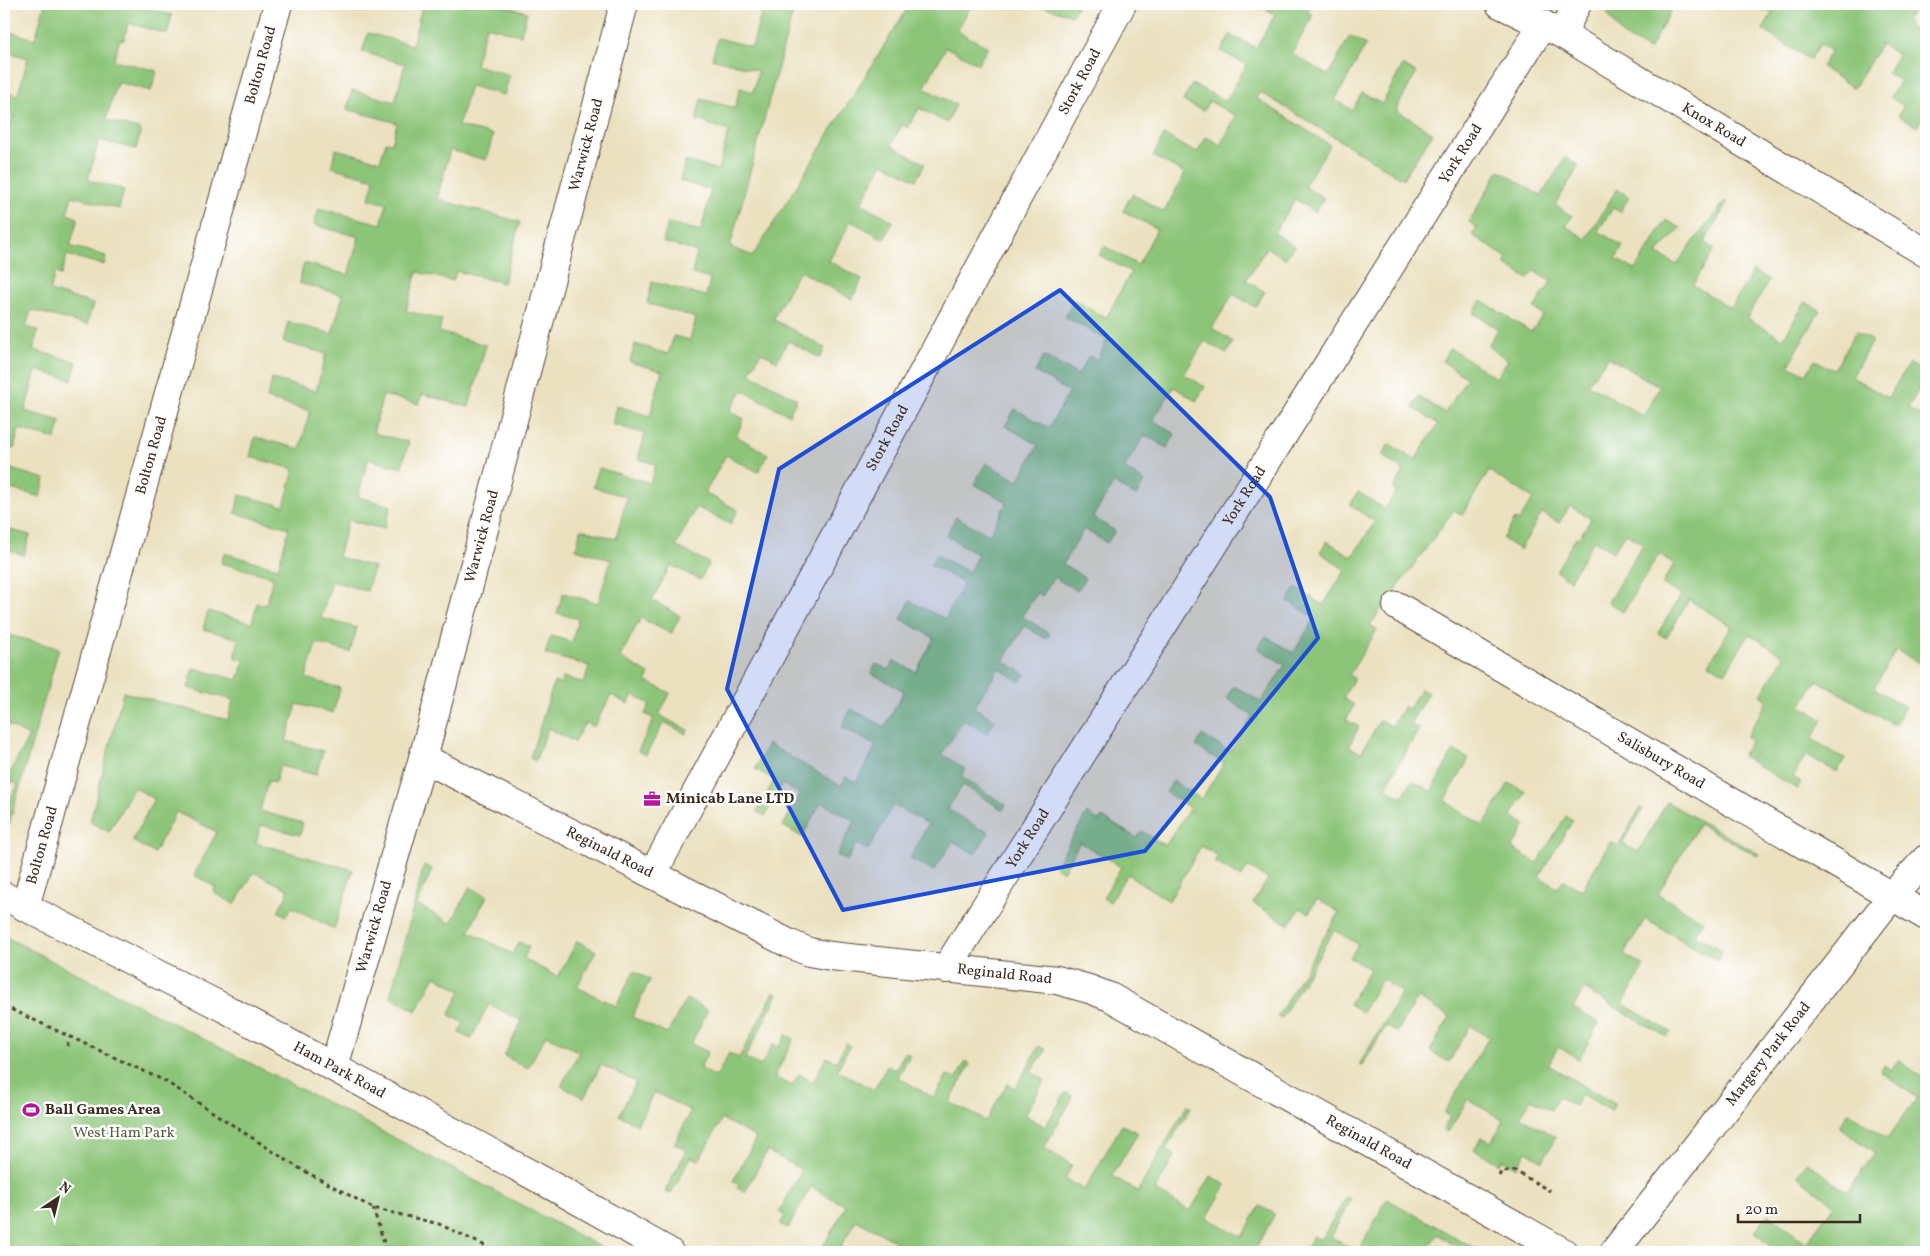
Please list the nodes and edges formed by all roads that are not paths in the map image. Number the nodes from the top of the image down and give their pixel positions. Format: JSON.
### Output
{"nodes":[{"id":1,"x":278,"y":4,"type":"edge"},
{"id":2,"x":624,"y":4,"type":"edge"},
{"id":3,"x":1122,"y":4,"type":"edge"},
{"id":4,"x":1500,"y":4,"type":"edge"},
{"id":5,"x":1577,"y":4,"type":"edge"},
{"id":6,"x":1553,"y":29,"type":"junction"},
{"id":7,"x":1926,"y":252,"type":"edge"},
{"id":8,"x":1397,"y":606,"type":"dead end"},
{"id":9,"x":423,"y":758,"type":"junction"},
{"id":10,"x":1926,"y":859,"type":"edge"},
{"id":11,"x":653,"y":874,"type":"junction"},
{"id":12,"x":1892,"y":896,"type":"junction"},
{"id":13,"x":14,"y":901,"type":"edge"},
{"id":14,"x":1926,"y":916,"type":"edge"},
{"id":15,"x":946,"y":969,"type":"junction"},
{"id":16,"x":334,"y":1067,"type":"junction"},
{"id":17,"x":669,"y":1252,"type":"edge"},
{"id":18,"x":1563,"y":1252,"type":"edge"},
{"id":19,"x":1614,"y":1252,"type":"edge"}],
"edges":[{"from":1,"to":13,"type":"street","name":"Bolton Road"},
{"from":2,"to":9,"type":"street","name":"Warwick Road"},
{"from":3,"to":11,"type":"street","name":"Stork Road"},
{"from":4,"to":6,"type":"street","name":"Knox Road"},
{"from":5,"to":6,"type":"street","name":"York Road"},
{"from":6,"to":7,"type":"street","name":"Knox Road"},
{"from":6,"to":15,"type":"street","name":"York Road"},
{"from":8,"to":12,"type":"street","name":"Salisbury Road"},
{"from":9,"to":11,"type":"street","name":"Reginald Road"},
{"from":9,"to":16,"type":"street","name":"Warwick Road"},
{"from":10,"to":12,"type":"street","name":"Margery Park Road"},
{"from":11,"to":15,"type":"street","name":"Reginald Road"},
{"from":12,"to":14,"type":"street","name":"Salisbury Road"},
{"from":12,"to":19,"type":"street","name":"Margery Park Road"},
{"from":13,"to":16,"type":"street","name":"Ham Park Road"},
{"from":15,"to":18,"type":"street","name":"Reginald Road"},
{"from":16,"to":17,"type":"street","name":"Ham Park Road"}]}
